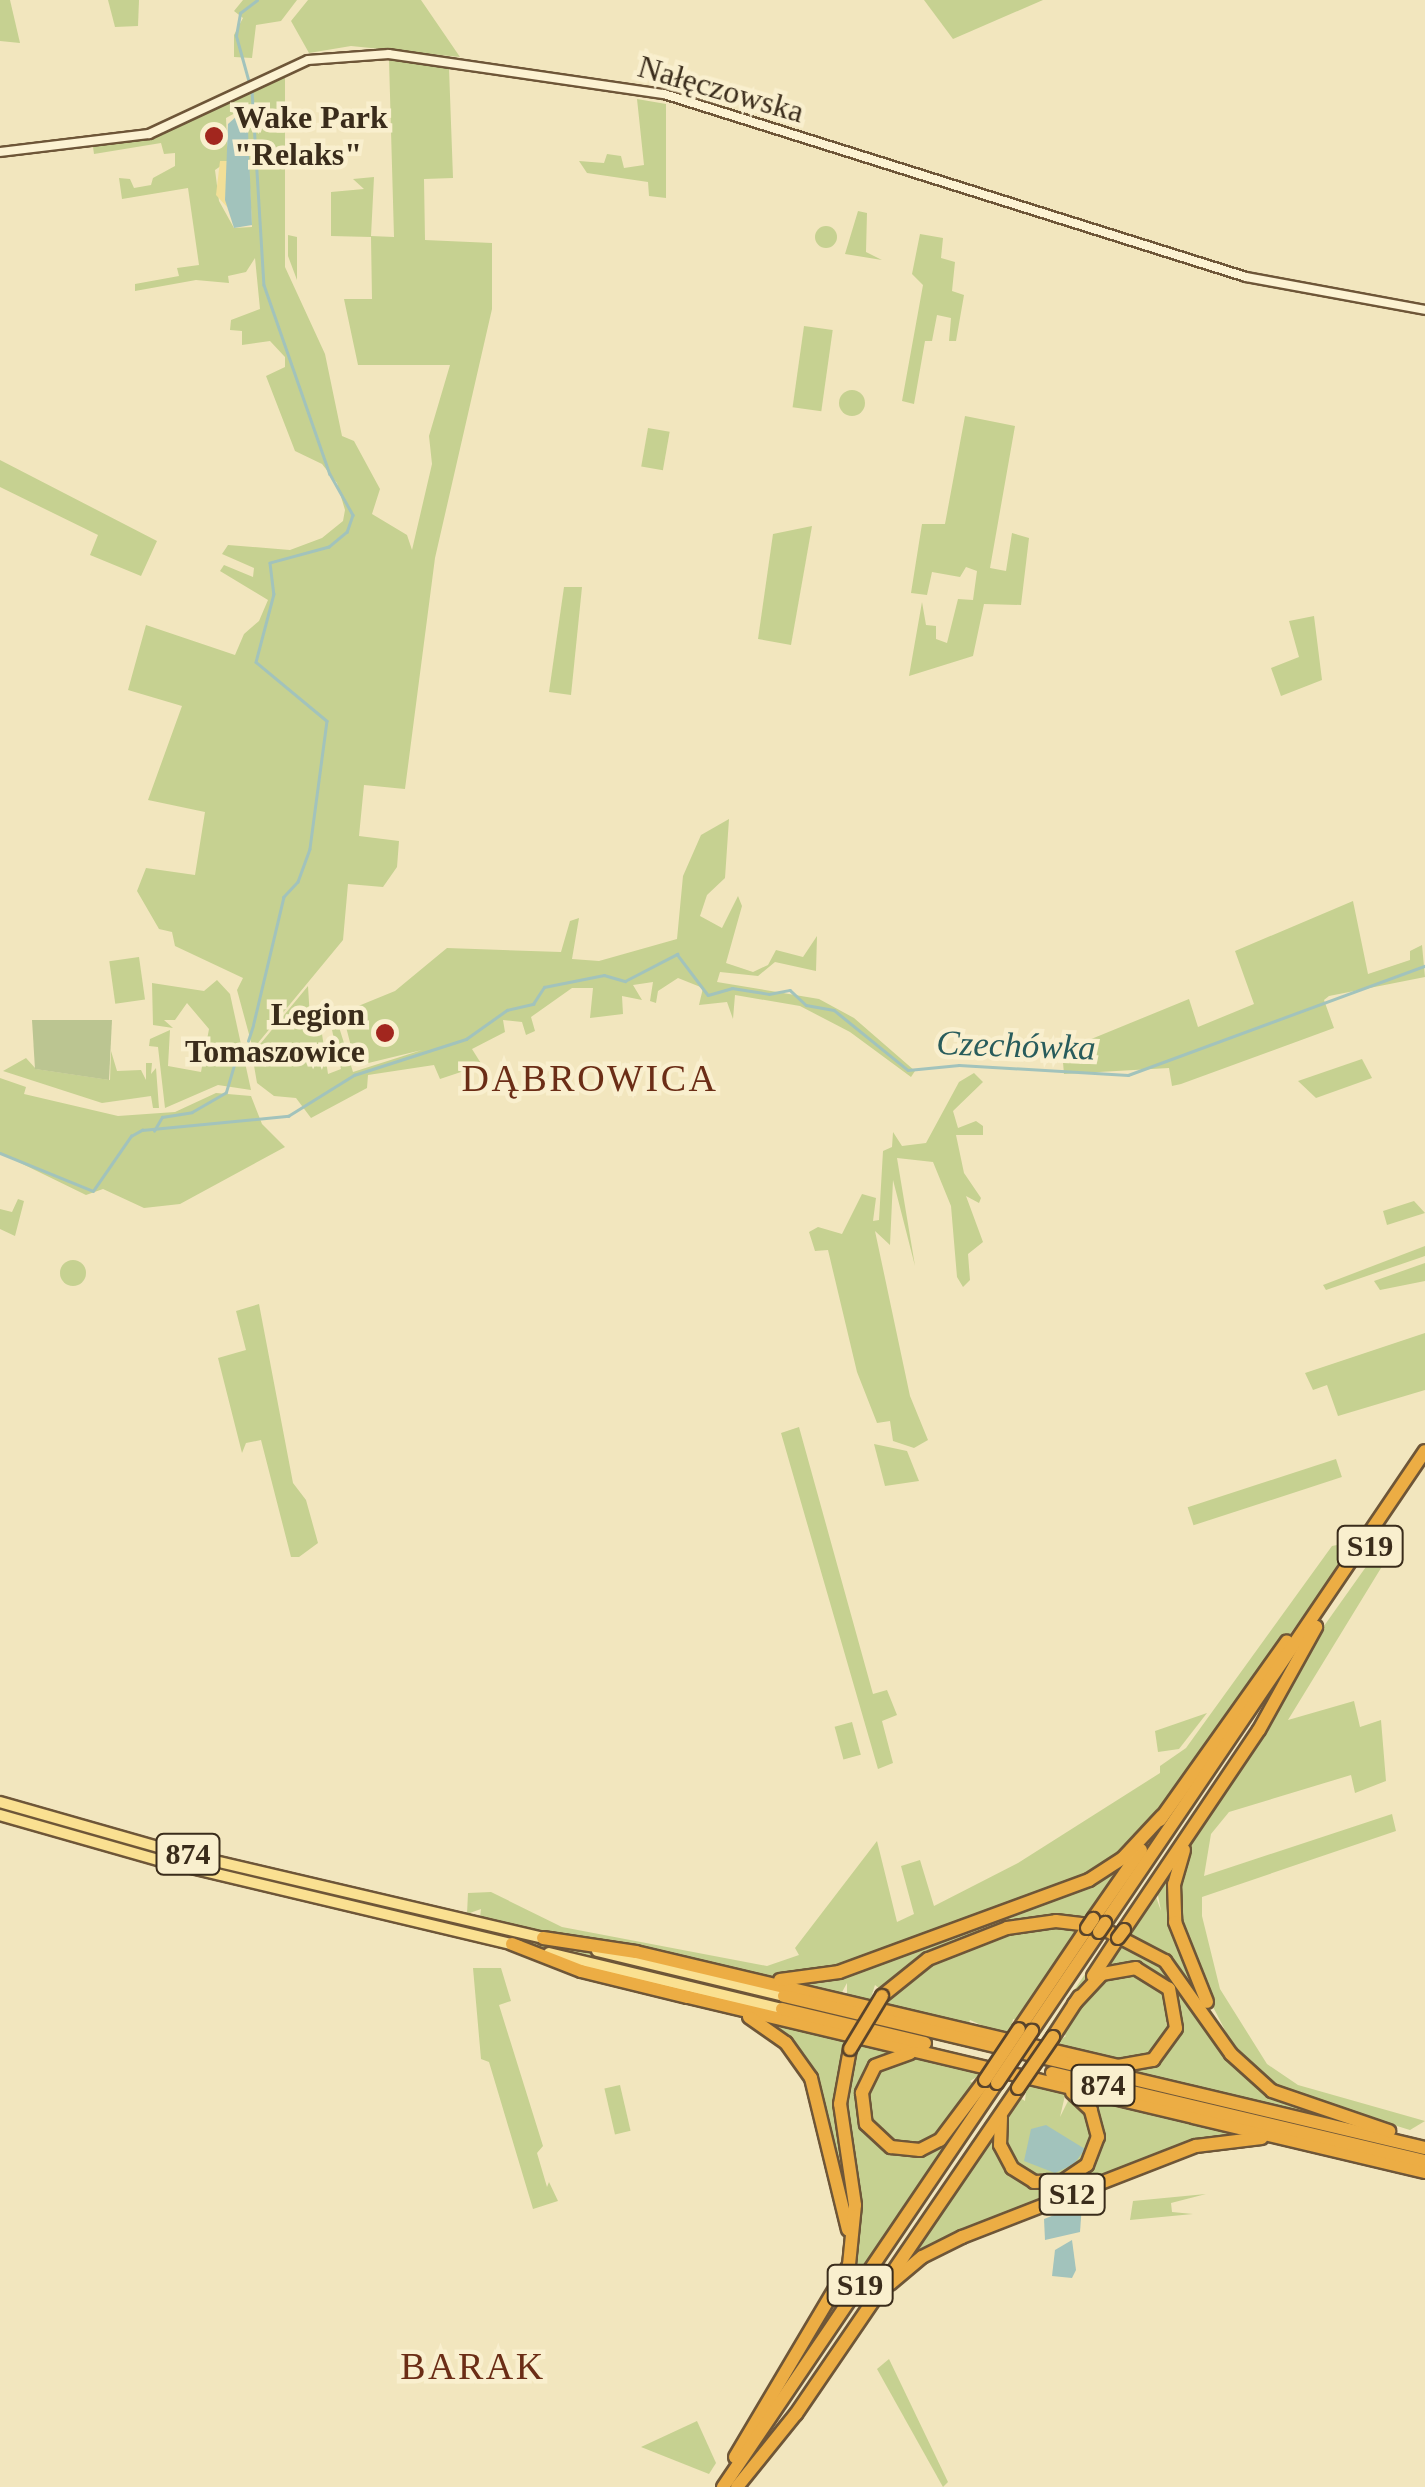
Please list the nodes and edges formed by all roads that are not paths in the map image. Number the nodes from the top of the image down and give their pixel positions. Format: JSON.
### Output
{"nodes":[{"id":1,"x":0,"y":152,"type":"edge"},
{"id":2,"x":1425,"y":310,"type":"edge"},
{"id":3,"x":1425,"y":1451,"type":"edge"},
{"id":4,"x":1425,"y":1465,"type":"edge"},
{"id":5,"x":1320,"y":1606,"type":"junction"},
{"id":6,"x":1316,"y":1626,"type":"junction"},
{"id":7,"x":0,"y":1802,"type":"edge"},
{"id":8,"x":0,"y":1816,"type":"edge"},
{"id":9,"x":1162,"y":1816,"type":"junction"},
{"id":10,"x":1200,"y":1816,"type":"junction"},
{"id":11,"x":1106,"y":1929,"type":"junction"},
{"id":12,"x":543,"y":1938,"type":"junction"},
{"id":13,"x":512,"y":1944,"type":"junction"},
{"id":14,"x":743,"y":1977,"type":"junction"},
{"id":15,"x":783,"y":2003,"type":"junction"},
{"id":16,"x":720,"y":2004,"type":"junction"},
{"id":17,"x":1074,"y":2004,"type":"junction"},
{"id":18,"x":1036,"y":2032,"type":"junction"},
{"id":19,"x":936,"y":2055,"type":"junction"},
{"id":20,"x":1046,"y":2081,"type":"junction"},
{"id":21,"x":1001,"y":2084,"type":"junction"},
{"id":22,"x":1269,"y":2090,"type":"junction"},
{"id":23,"x":1008,"y":2102,"type":"junction"},
{"id":24,"x":1304,"y":2142,"type":"junction"},
{"id":25,"x":1425,"y":2144,"type":"edge"},
{"id":26,"x":1425,"y":2161,"type":"edge"},
{"id":27,"x":1425,"y":2172,"type":"edge"},
{"id":28,"x":865,"y":2312,"type":"junction"},
{"id":29,"x":821,"y":2321,"type":"junction"},
{"id":30,"x":721,"y":2487,"type":"edge"},
{"id":31,"x":735,"y":2487,"type":"edge"}],
"edges":[{"from":1,"to":2,"type":"main road","name":"Nałęczowska"},
{"from":3,"to":5,"type":"highway","number":"S19"},
{"from":4,"to":6,"type":"highway","number":"S19"},
{"from":5,"to":9,"type":"highway"},
{"from":5,"to":11,"type":"highway","number":"S19"},
{"from":6,"to":10,"type":"highway"},
{"from":6,"to":11,"type":"highway","number":"S19"},
{"from":7,"to":12,"type":"main road","number":"874"},
{"from":8,"to":13,"type":"main road","number":"874"},
{"from":9,"to":11,"type":"highway"},
{"from":9,"to":14,"type":"highway"},
{"from":10,"to":11,"type":"highway"},
{"from":10,"to":22,"type":"highway"},
{"from":11,"to":17,"type":"highway"},
{"from":11,"to":18,"type":"highway"},
{"from":11,"to":18,"type":"highway","number":"S19"},
{"from":12,"to":14,"type":"highway"},
{"from":12,"to":15,"type":"main road","number":"874"},
{"from":13,"to":15,"type":"main road","number":"874"},
{"from":13,"to":16,"type":"highway"},
{"from":14,"to":17,"type":"highway"},
{"from":15,"to":25,"type":"highway","number":"874"},
{"from":15,"to":26,"type":"highway","number":"874"},
{"from":16,"to":19,"type":"highway"},
{"from":16,"to":29,"type":"highway"},
{"from":17,"to":18,"type":"highway"},
{"from":18,"to":21,"type":"highway","bridge":true},
{"from":18,"to":21,"type":"highway","number":"S19","bridge":true},
{"from":19,"to":20,"type":"highway"},
{"from":19,"to":21,"type":"highway"},
{"from":20,"to":23,"type":"highway"},
{"from":20,"to":24,"type":"highway"},
{"from":21,"to":23,"type":"highway"},
{"from":21,"to":30,"type":"highway","number":"S19"},
{"from":21,"to":31,"type":"highway","number":"S19"},
{"from":22,"to":25,"type":"highway"},
{"from":22,"to":29,"type":"highway","bridge":true},
{"from":23,"to":28,"type":"highway"},
{"from":24,"to":27,"type":"highway","number":"S12"},
{"from":24,"to":28,"type":"highway","number":"S12"},
{"from":28,"to":31,"type":"highway","number":"S12"},
{"from":29,"to":30,"type":"highway"}]}
